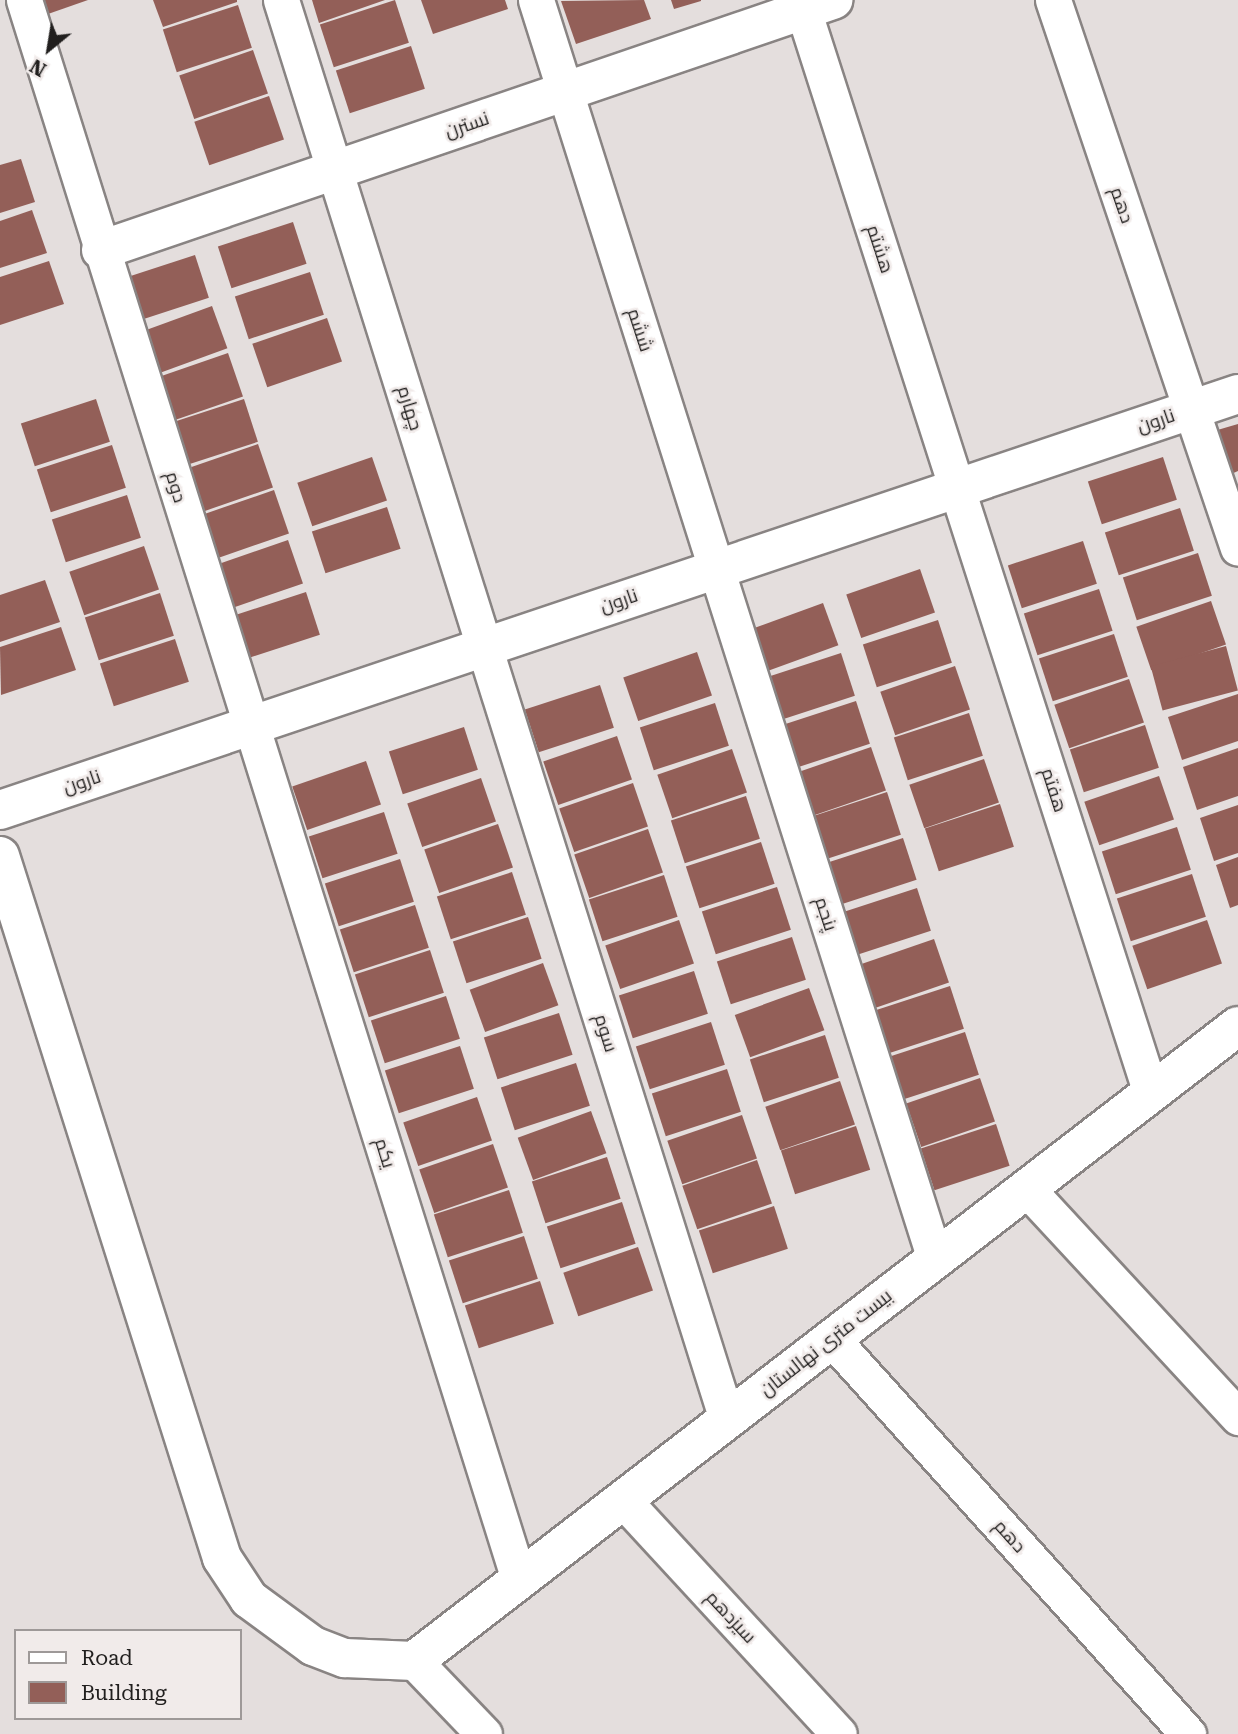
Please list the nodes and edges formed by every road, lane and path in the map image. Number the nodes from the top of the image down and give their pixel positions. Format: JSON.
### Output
{"nodes":[{"id":1,"x":23,"y":0,"type":"edge"},
{"id":2,"x":281,"y":0,"type":"edge"},
{"id":3,"x":536,"y":0,"type":"edge"},
{"id":4,"x":1052,"y":0,"type":"edge"},
{"id":5,"x":812,"y":3,"type":"edge"},
{"id":6,"x":564,"y":92,"type":"junction"},
{"id":7,"x":335,"y":170,"type":"junction"},
{"id":8,"x":102,"y":250,"type":"junction"},
{"id":9,"x":1238,"y":394,"type":"edge"},
{"id":10,"x":1192,"y":409,"type":"junction"},
{"id":11,"x":957,"y":488,"type":"junction"},
{"id":12,"x":1238,"y":548,"type":"edge"},
{"id":13,"x":716,"y":569,"type":"junction"},
{"id":14,"x":485,"y":647,"type":"junction"},
{"id":15,"x":251,"y":725,"type":"junction"},
{"id":16,"x":0,"y":810,"type":"edge"},
{"id":17,"x":0,"y":856,"type":"edge"},
{"id":18,"x":1236,"y":1032,"type":"edge"},
{"id":19,"x":1151,"y":1093,"type":"junction"},
{"id":20,"x":1027,"y":1189,"type":"junction"},
{"id":21,"x":935,"y":1259,"type":"junction"},
{"id":22,"x":832,"y":1339,"type":"junction"},
{"id":23,"x":1238,"y":1417,"type":"edge"},
{"id":24,"x":727,"y":1420,"type":"junction"},
{"id":25,"x":623,"y":1500,"type":"junction"},
{"id":26,"x":519,"y":1580,"type":"junction"},
{"id":27,"x":414,"y":1661,"type":"junction"},
{"id":28,"x":1178,"y":1731,"type":"edge"},
{"id":29,"x":484,"y":1734,"type":"edge"},
{"id":30,"x":839,"y":1734,"type":"edge"}],
"edges":[{"from":1,"to":8,"type":"street"},
{"from":2,"to":7,"type":"street"},
{"from":3,"to":6,"type":"street"},
{"from":4,"to":10,"type":"street","name":"دهم"},
{"from":5,"to":6,"type":"street","name":"نسترن"},
{"from":5,"to":11,"type":"street","name":"هشتم"},
{"from":6,"to":7,"type":"street","name":"نسترن"},
{"from":6,"to":13,"type":"street","name":"ششم"},
{"from":7,"to":8,"type":"street","name":"نسترن"},
{"from":7,"to":14,"type":"street","name":"چهارم"},
{"from":8,"to":15,"type":"street","name":"دوم"},
{"from":9,"to":10,"type":"street","name":"نارون"},
{"from":10,"to":11,"type":"street","name":"نارون"},
{"from":10,"to":12,"type":"street","name":"دهم"},
{"from":11,"to":13,"type":"street","name":"نارون"},
{"from":11,"to":19,"type":"street","name":"هفتم"},
{"from":13,"to":14,"type":"street","name":"نارون"},
{"from":13,"to":21,"type":"street","name":"پنجم"},
{"from":14,"to":15,"type":"street","name":"نارون"},
{"from":14,"to":24,"type":"street","name":"سوم"},
{"from":15,"to":16,"type":"street","name":"نارون"},
{"from":15,"to":26,"type":"street","name":"یکم"},
{"from":17,"to":27,"type":"street"},
{"from":18,"to":19,"type":"street","name":"بیست متری نهالستان"},
{"from":19,"to":20,"type":"street","name":"بیست متری نهالستان"},
{"from":20,"to":21,"type":"street","name":"بیست متری نهالستان"},
{"from":20,"to":23,"type":"street"},
{"from":21,"to":22,"type":"street","name":"بیست متری نهالستان"},
{"from":22,"to":24,"type":"street","name":"بیست متری نهالستان"},
{"from":22,"to":28,"type":"street","name":"دهم"},
{"from":24,"to":25,"type":"street","name":"بیست متری نهالستان"},
{"from":25,"to":26,"type":"street","name":"بیست متری نهالستان"},
{"from":25,"to":30,"type":"street","name":"سیزدهم"},
{"from":26,"to":27,"type":"street","name":"بیست متری نهالستان"},
{"from":27,"to":29,"type":"street"}]}
